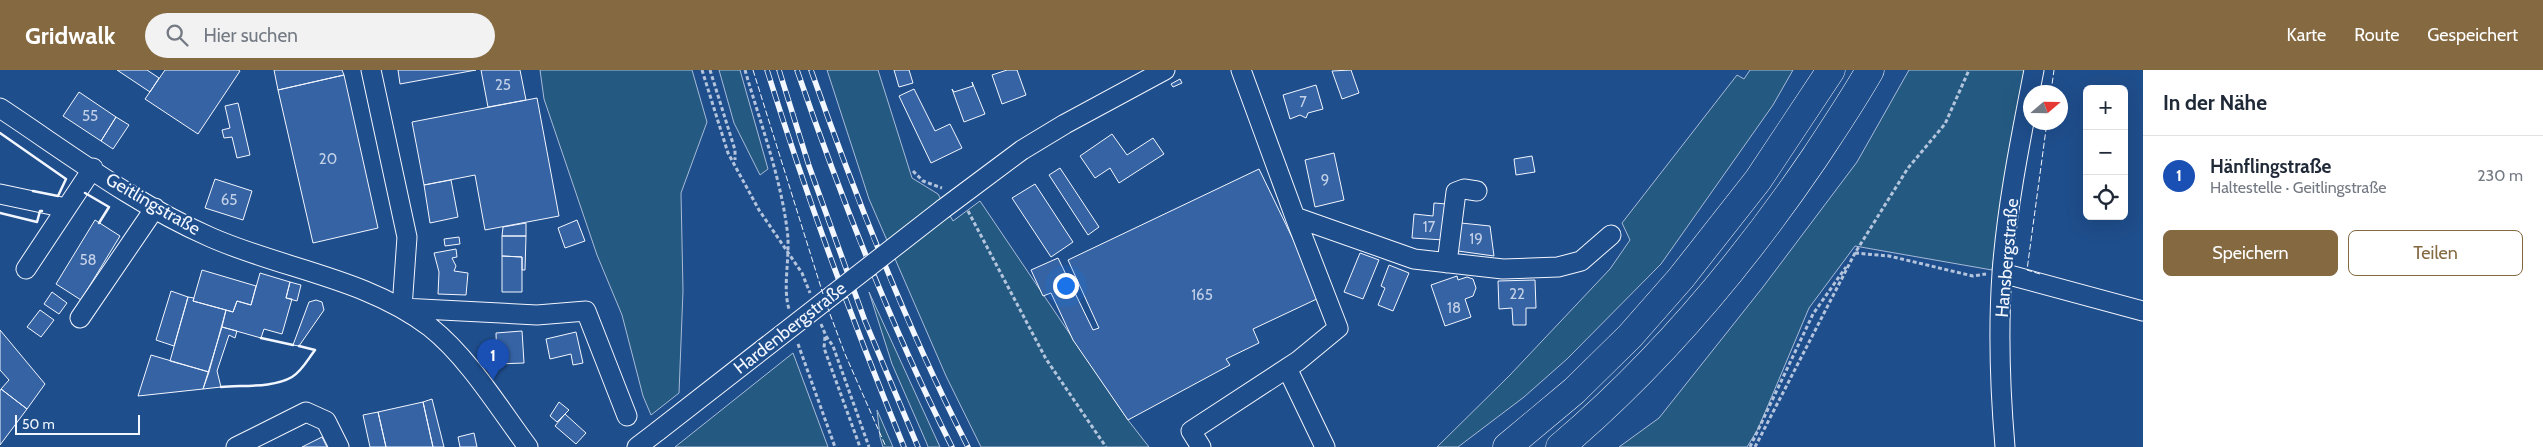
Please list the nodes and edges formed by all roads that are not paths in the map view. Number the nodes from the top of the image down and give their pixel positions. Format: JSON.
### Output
{"nodes":[{"id":1,"x":371,"y":70,"type":"edge"},
{"id":2,"x":1165,"y":70,"type":"edge"},
{"id":3,"x":1241,"y":70,"type":"edge"},
{"id":4,"x":1831,"y":70,"type":"edge"},
{"id":5,"x":1870,"y":70,"type":"edge"},
{"id":6,"x":2034,"y":70,"type":"edge"},
{"id":7,"x":1136,"y":77,"type":"edge"},
{"id":8,"x":0,"y":108,"type":"edge"},
{"id":9,"x":93,"y":168,"type":"junction"},
{"id":10,"x":1477,"y":191,"type":"dead end"},
{"id":11,"x":0,"y":194,"type":"edge"},
{"id":12,"x":66,"y":208,"type":"junction"},
{"id":13,"x":155,"y":208,"type":"junction"},
{"id":14,"x":1295,"y":217,"type":"junction"},
{"id":15,"x":1611,"y":235,"type":"dead end"},
{"id":16,"x":1447,"y":262,"type":"junction"},
{"id":17,"x":26,"y":269,"type":"dead end"},
{"id":18,"x":2002,"y":273,"type":"junction"},
{"id":19,"x":402,"y":308,"type":"junction"},
{"id":20,"x":2143,"y":311,"type":"edge"},
{"id":21,"x":80,"y":318,"type":"dead end"},
{"id":22,"x":1288,"y":368,"type":"junction"},
{"id":23,"x":627,"y":416,"type":"dead end"},
{"id":24,"x":236,"y":447,"type":"edge"},
{"id":25,"x":339,"y":447,"type":"edge"},
{"id":26,"x":528,"y":447,"type":"edge"},
{"id":27,"x":637,"y":447,"type":"edge"},
{"id":28,"x":1201,"y":447,"type":"edge"},
{"id":29,"x":1325,"y":447,"type":"edge"},
{"id":30,"x":1507,"y":447,"type":"edge"},
{"id":31,"x":1560,"y":447,"type":"edge"},
{"id":32,"x":2006,"y":447,"type":"edge"}],
"edges":[{"from":1,"to":19,"type":"street"},
{"from":2,"to":7,"type":"street","name":"Hardenbergstraße"},
{"from":3,"to":14,"type":"street"},
{"from":4,"to":30,"type":"highway"},
{"from":5,"to":31,"type":"highway"},
{"from":6,"to":18,"type":"street","name":"Hansbergstraße"},
{"from":7,"to":27,"type":"street","name":"Hardenbergstraße","bridge":true},
{"from":8,"to":9,"type":"street","name":"Geitlingstraße"},
{"from":9,"to":12,"type":"street"},
{"from":9,"to":13,"type":"street","name":"Geitlingstraße"},
{"from":10,"to":16,"type":"street"},
{"from":11,"to":12,"type":"street"},
{"from":12,"to":17,"type":"street"},
{"from":13,"to":19,"type":"street","name":"Geitlingstraße"},
{"from":13,"to":21,"type":"street"},
{"from":14,"to":16,"type":"street"},
{"from":14,"to":22,"type":"street"},
{"from":15,"to":16,"type":"street"},
{"from":18,"to":20,"type":"street"},
{"from":18,"to":32,"type":"street","name":"Hansbergstraße"},
{"from":19,"to":23,"type":"street","name":"Geitlingstraße"},
{"from":19,"to":26,"type":"street","name":"Geitlingstraße"},
{"from":22,"to":28,"type":"street"},
{"from":22,"to":29,"type":"street"},
{"from":24,"to":25,"type":"street"}]}
